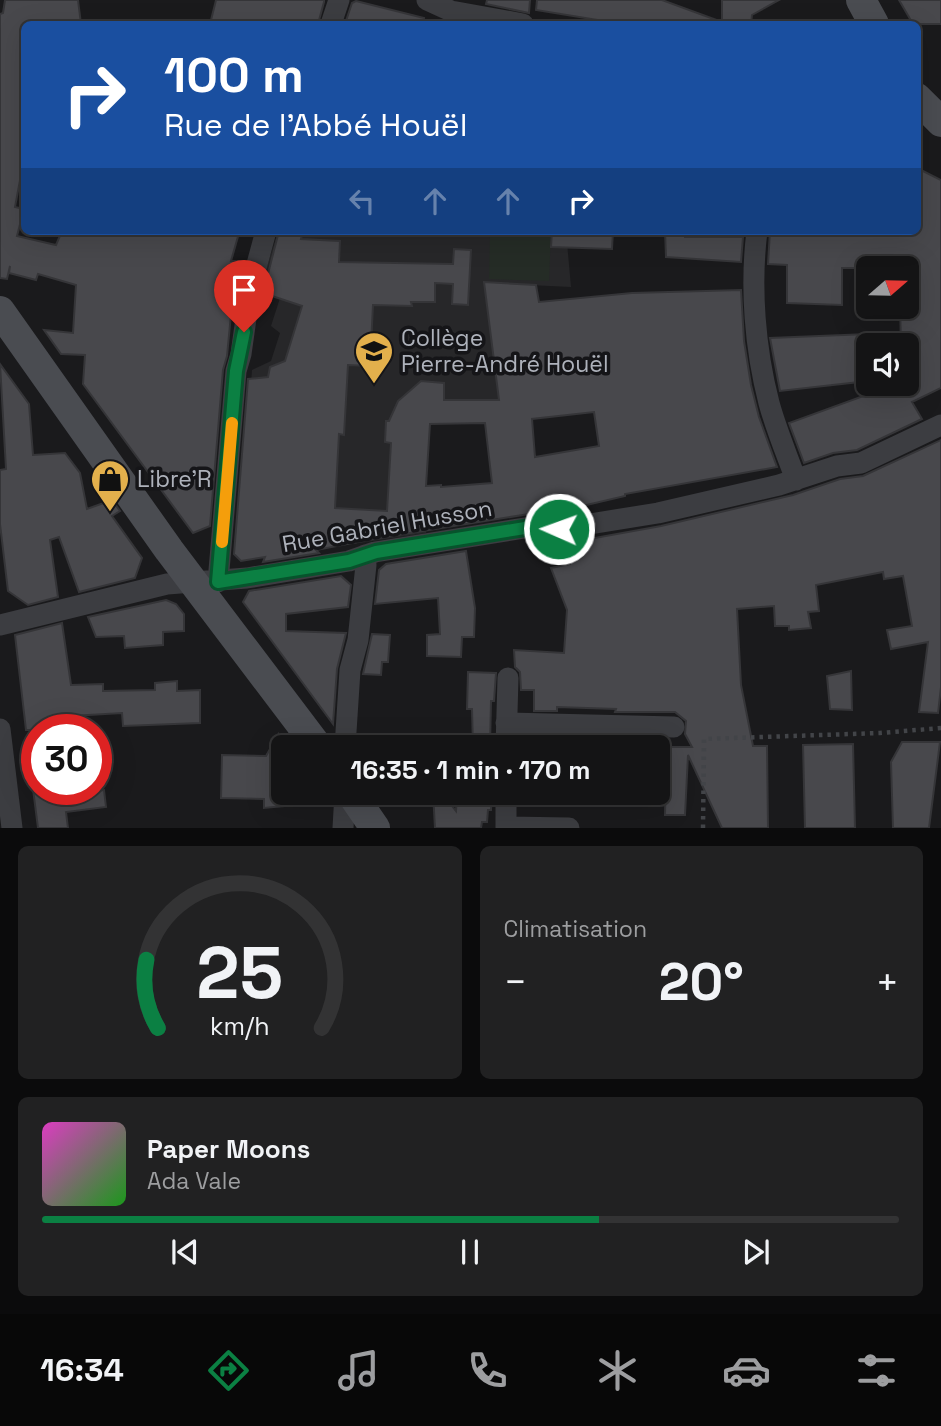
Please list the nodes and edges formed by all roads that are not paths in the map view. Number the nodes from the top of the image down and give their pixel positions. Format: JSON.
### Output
{"nodes":[{"id":1,"x":339,"y":0,"type":"edge"},
{"id":2,"x":427,"y":0,"type":"edge"},
{"id":3,"x":861,"y":0,"type":"edge"},
{"id":4,"x":332,"y":21,"type":"edge"},
{"id":5,"x":506,"y":21,"type":"edge"},
{"id":6,"x":872,"y":21,"type":"edge"},
{"id":7,"x":921,"y":102,"type":"edge"},
{"id":8,"x":941,"y":122,"type":"edge"},
{"id":9,"x":265,"y":235,"type":"edge"},
{"id":10,"x":756,"y":235,"type":"edge"},
{"id":11,"x":0,"y":311,"type":"edge"},
{"id":12,"x":941,"y":425,"type":"edge"},
{"id":13,"x":796,"y":480,"type":"junction"},
{"id":14,"x":365,"y":555,"type":"junction"},
{"id":15,"x":205,"y":582,"type":"junction"},
{"id":16,"x":0,"y":625,"type":"edge"},
{"id":17,"x":508,"y":678,"type":"dead end"},
{"id":18,"x":506,"y":723,"type":"junction"},
{"id":19,"x":674,"y":727,"type":"dead end"},
{"id":20,"x":0,"y":729,"type":"edge"},
{"id":21,"x":309,"y":735,"type":"edge"},
{"id":22,"x":346,"y":735,"type":"edge"},
{"id":23,"x":506,"y":735,"type":"edge"},
{"id":24,"x":344,"y":805,"type":"edge"},
{"id":25,"x":359,"y":805,"type":"edge"},
{"id":26,"x":506,"y":805,"type":"edge"},
{"id":27,"x":506,"y":827,"type":"edge"},
{"id":28,"x":12,"y":828,"type":"edge"},
{"id":29,"x":343,"y":828,"type":"edge"},
{"id":30,"x":375,"y":828,"type":"edge"},
{"id":31,"x":569,"y":828,"type":"edge"}],
"edges":[{"from":1,"to":4,"type":"street"},
{"from":2,"to":5,"type":"street"},
{"from":3,"to":6,"type":"street"},
{"from":7,"to":8,"type":"street"},
{"from":9,"to":15,"type":"street"},
{"from":10,"to":13,"type":"street"},
{"from":11,"to":15,"type":"street"},
{"from":12,"to":13,"type":"street","name":"Rue Gabriel Husson"},
{"from":13,"to":14,"type":"street","name":"Rue Gabriel Husson"},
{"from":14,"to":15,"type":"street","name":"Rue Gabriel Husson"},
{"from":14,"to":22,"type":"street"},
{"from":15,"to":16,"type":"street","name":"Rue Gabriel Husson"},
{"from":15,"to":21,"type":"street"},
{"from":17,"to":18,"type":"street"},
{"from":18,"to":19,"type":"street"},
{"from":18,"to":23,"type":"street"},
{"from":20,"to":28,"type":"street"},
{"from":24,"to":29,"type":"street"},
{"from":25,"to":30,"type":"street"},
{"from":26,"to":27,"type":"street"},
{"from":27,"to":31,"type":"street"}]}
